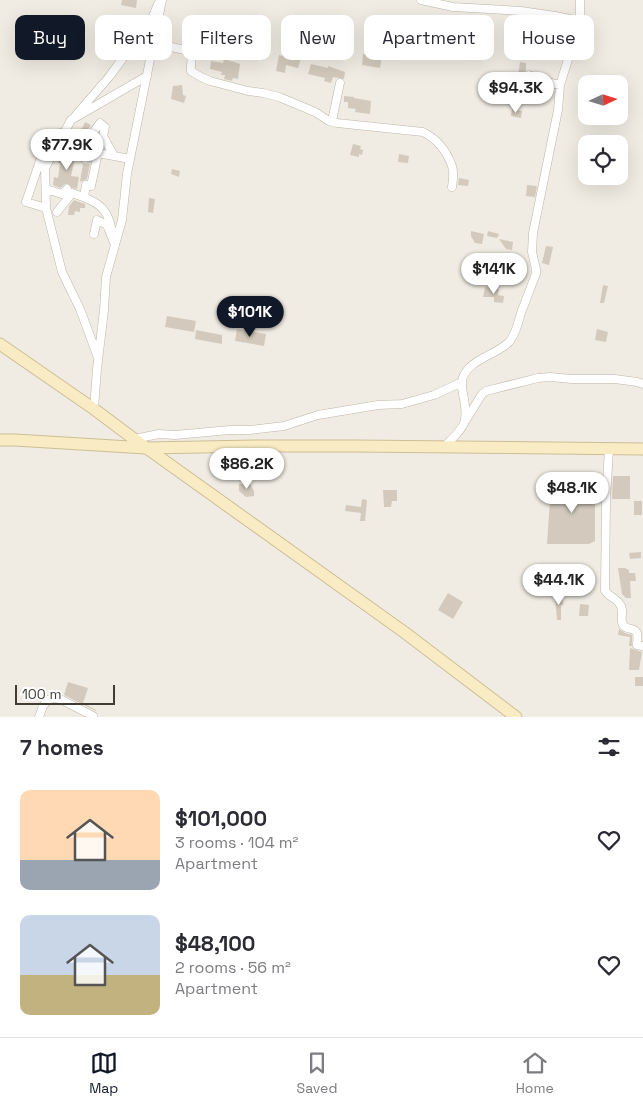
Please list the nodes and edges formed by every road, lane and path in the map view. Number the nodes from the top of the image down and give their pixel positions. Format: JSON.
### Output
{"nodes":[{"id":1,"x":161,"y":0,"type":"edge"},
{"id":2,"x":421,"y":0,"type":"edge"},
{"id":3,"x":580,"y":0,"type":"edge"},
{"id":4,"x":159,"y":15,"type":"edge"},
{"id":5,"x":548,"y":15,"type":"edge"},
{"id":6,"x":580,"y":15,"type":"edge"},
{"id":7,"x":172,"y":47,"type":"edge"},
{"id":8,"x":150,"y":60,"type":"edge"},
{"id":9,"x":568,"y":60,"type":"edge"},
{"id":10,"x":529,"y":75,"type":"dead end"},
{"id":11,"x":147,"y":76,"type":"junction"},
{"id":12,"x":340,"y":83,"type":"dead end"},
{"id":13,"x":560,"y":85,"type":"junction"},
{"id":14,"x":71,"y":120,"type":"junction"},
{"id":15,"x":332,"y":121,"type":"junction"},
{"id":16,"x":87,"y":143,"type":"junction"},
{"id":17,"x":57,"y":147,"type":"junction"},
{"id":18,"x":98,"y":153,"type":"junction"},
{"id":19,"x":114,"y":156,"type":"junction"},
{"id":20,"x":130,"y":159,"type":"junction"},
{"id":21,"x":45,"y":168,"type":"junction"},
{"id":22,"x":452,"y":187,"type":"dead end"},
{"id":23,"x":46,"y":189,"type":"junction"},
{"id":24,"x":67,"y":189,"type":"dead end"},
{"id":25,"x":84,"y":198,"type":"junction"},
{"id":26,"x":26,"y":202,"type":"junction"},
{"id":27,"x":46,"y":208,"type":"junction"},
{"id":28,"x":57,"y":212,"type":"dead end"},
{"id":29,"x":94,"y":234,"type":"dead end"},
{"id":30,"x":115,"y":245,"type":"junction"},
{"id":31,"x":0,"y":344,"type":"edge"},
{"id":32,"x":98,"y":357,"type":"junction"},
{"id":33,"x":462,"y":382,"type":"junction"},
{"id":34,"x":643,"y":384,"type":"edge"},
{"id":35,"x":94,"y":409,"type":"junction"},
{"id":36,"x":466,"y":422,"type":"junction"},
{"id":37,"x":134,"y":439,"type":"junction"},
{"id":38,"x":0,"y":440,"type":"edge"},
{"id":39,"x":445,"y":446,"type":"junction"},
{"id":40,"x":146,"y":448,"type":"junction"},
{"id":41,"x":609,"y":449,"type":"junction"},
{"id":42,"x":643,"y":449,"type":"edge"},
{"id":43,"x":643,"y":646,"type":"edge"},
{"id":44,"x":93,"y":716,"type":"edge"},
{"id":45,"x":39,"y":717,"type":"edge"},
{"id":46,"x":516,"y":717,"type":"edge"}],
"edges":[{"from":1,"to":4,"type":"street"},
{"from":1,"to":14,"type":"street"},
{"from":2,"to":5,"type":"street"},
{"from":3,"to":6,"type":"street"},
{"from":7,"to":15,"type":"street"},
{"from":8,"to":11,"type":"street"},
{"from":9,"to":13,"type":"street"},
{"from":10,"to":13,"type":"street"},
{"from":11,"to":14,"type":"street"},
{"from":11,"to":20,"type":"street"},
{"from":12,"to":15,"type":"street"},
{"from":13,"to":33,"type":"street"},
{"from":14,"to":17,"type":"street"},
{"from":14,"to":26,"type":"street"},
{"from":15,"to":22,"type":"street"},
{"from":16,"to":17,"type":"street"},
{"from":16,"to":18,"type":"street"},
{"from":16,"to":18,"type":"street"},
{"from":16,"to":19,"type":"street"},
{"from":17,"to":21,"type":"street"},
{"from":18,"to":19,"type":"street"},
{"from":18,"to":25,"type":"street"},
{"from":19,"to":20,"type":"street"},
{"from":20,"to":30,"type":"street"},
{"from":21,"to":23,"type":"street"},
{"from":21,"to":26,"type":"street"},
{"from":23,"to":24,"type":"street"},
{"from":23,"to":27,"type":"street"},
{"from":25,"to":28,"type":"street"},
{"from":25,"to":30,"type":"street"},
{"from":26,"to":27,"type":"street"},
{"from":27,"to":32,"type":"street"},
{"from":29,"to":30,"type":"street"},
{"from":30,"to":32,"type":"street"},
{"from":31,"to":35,"type":"street"},
{"from":32,"to":35,"type":"street"},
{"from":33,"to":36,"type":"street"},
{"from":33,"to":37,"type":"street"},
{"from":34,"to":36,"type":"street"},
{"from":35,"to":37,"type":"street"},
{"from":36,"to":39,"type":"street"},
{"from":37,"to":40,"type":"street"},
{"from":38,"to":40,"type":"street"},
{"from":39,"to":40,"type":"street"},
{"from":39,"to":41,"type":"street"},
{"from":40,"to":46,"type":"street"},
{"from":41,"to":42,"type":"street"},
{"from":41,"to":43,"type":"street"},
{"from":44,"to":45,"type":"street"}]}
